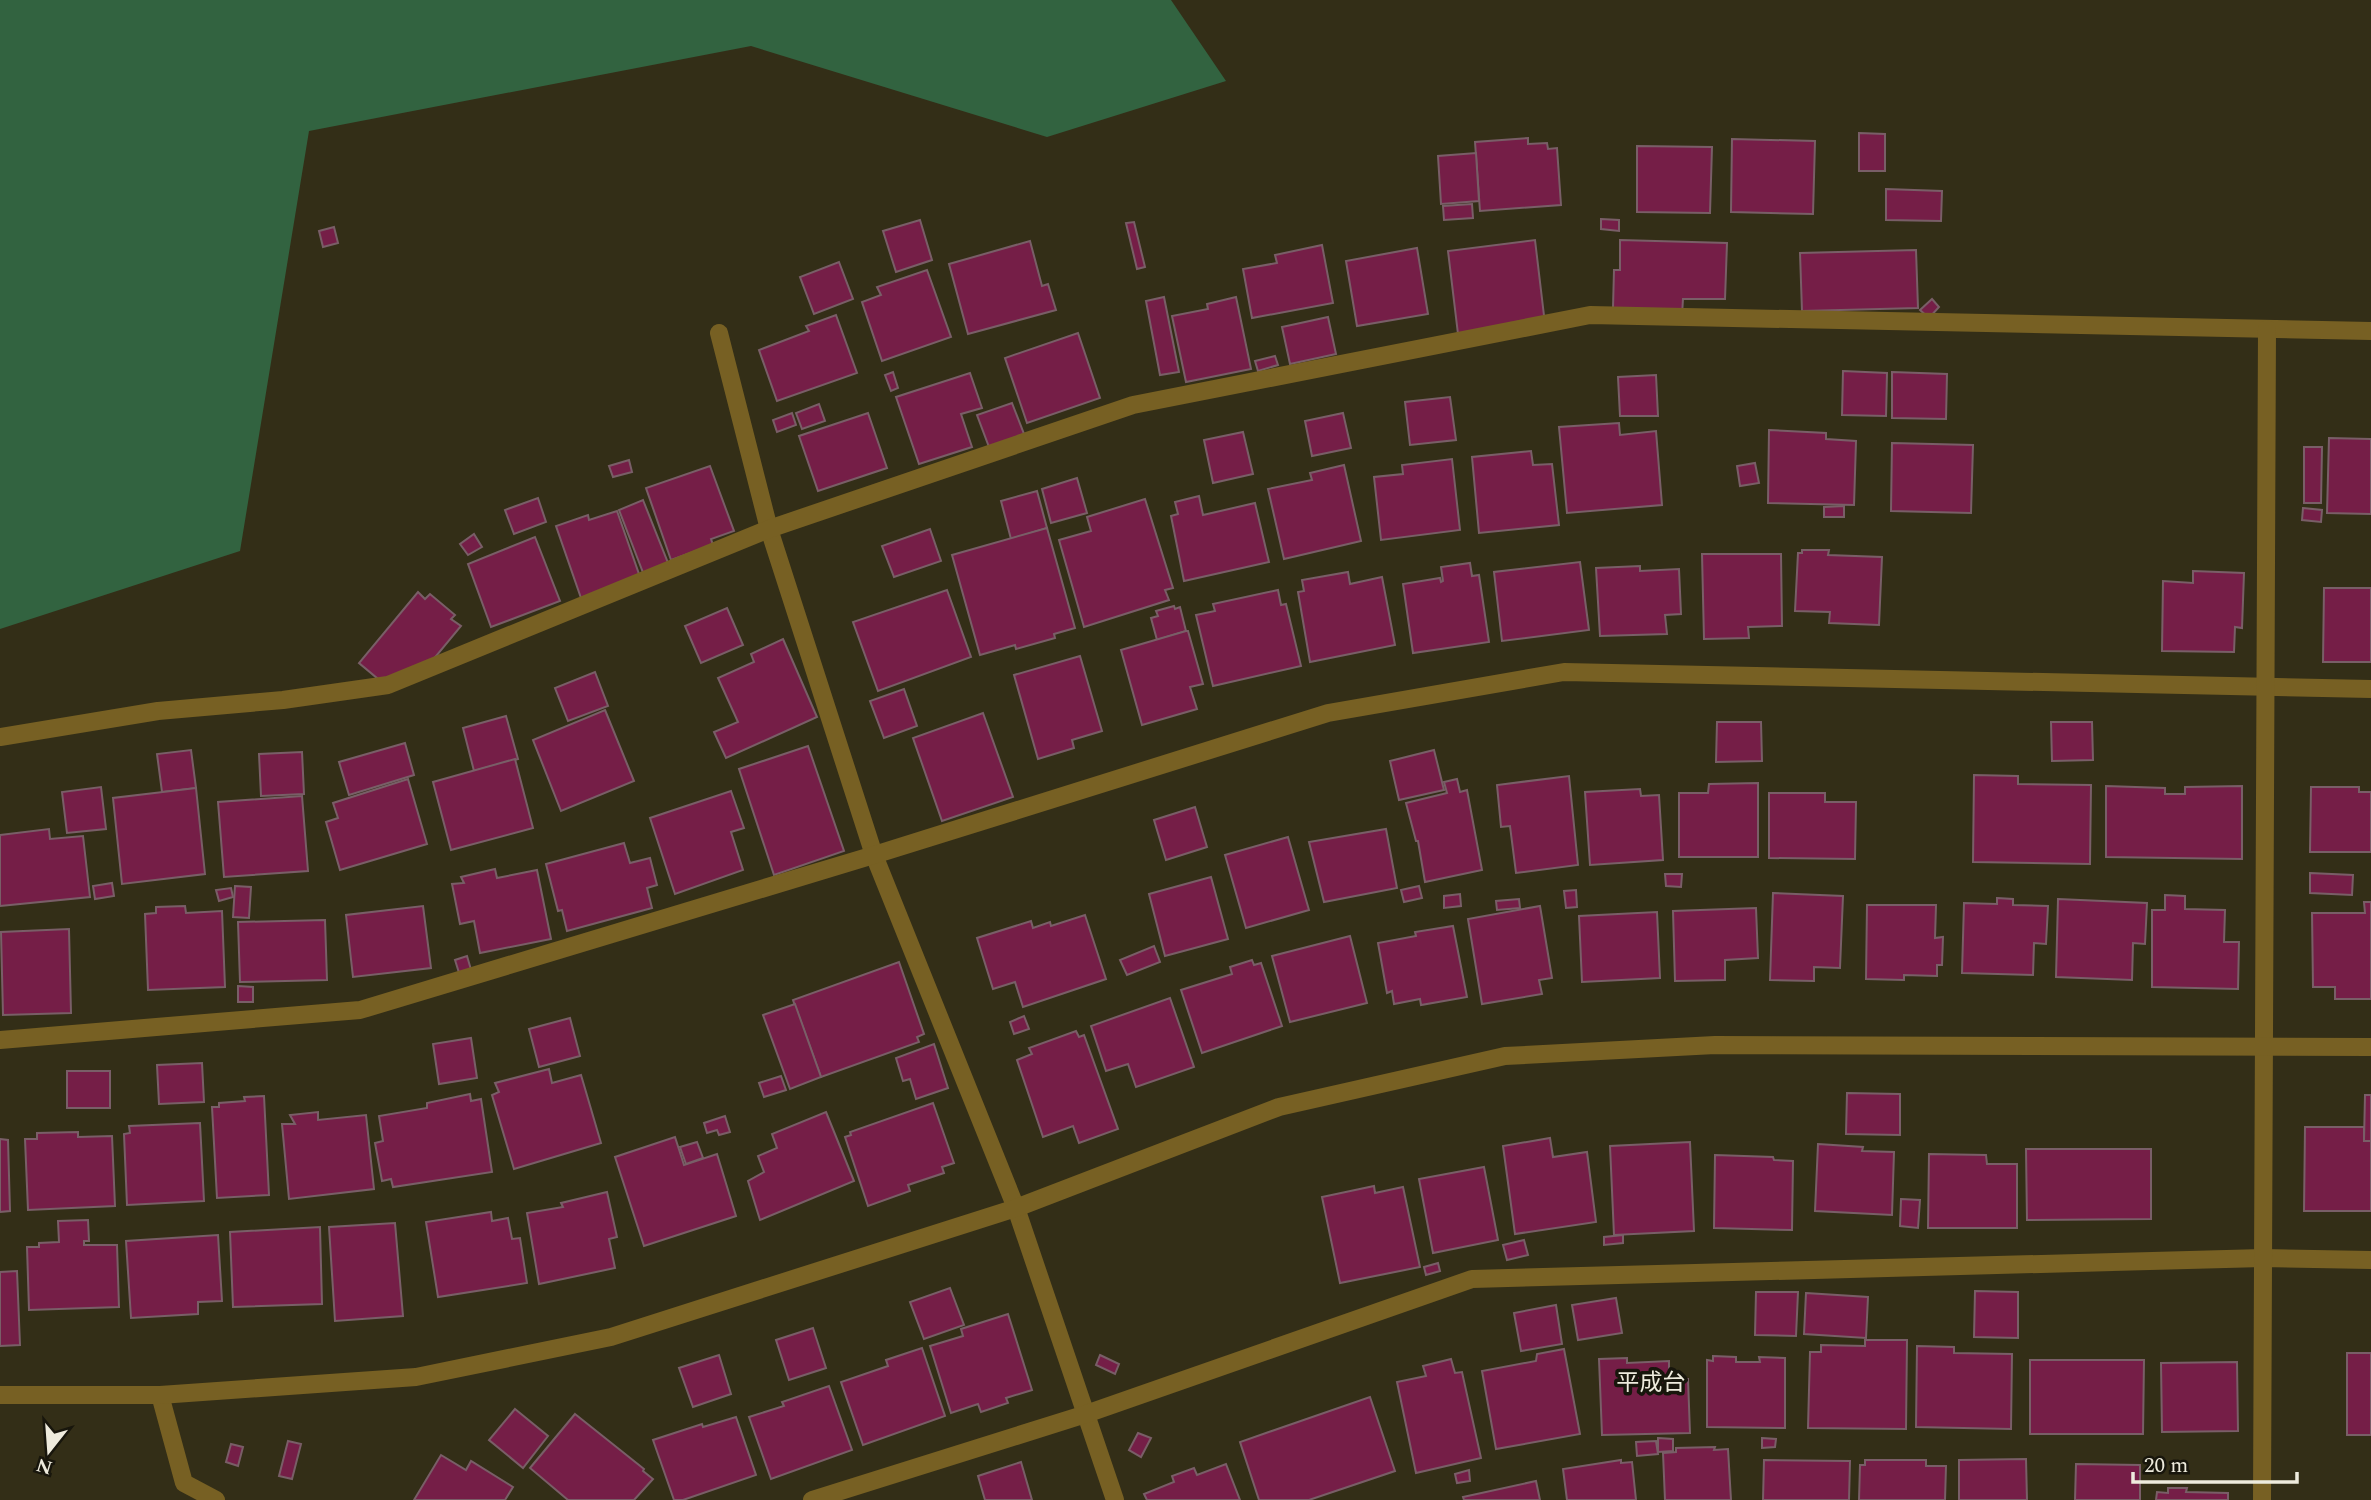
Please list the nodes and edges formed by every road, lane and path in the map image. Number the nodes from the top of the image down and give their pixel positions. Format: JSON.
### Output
{"nodes":[{"id":1,"x":2267,"y":329,"type":"junction"},
{"id":2,"x":2371,"y":331,"type":"edge"},
{"id":3,"x":719,"y":333,"type":"dead end"},
{"id":4,"x":769,"y":529,"type":"junction"},
{"id":5,"x":2265,"y":688,"type":"junction"},
{"id":6,"x":2371,"y":689,"type":"edge"},
{"id":7,"x":0,"y":737,"type":"edge"},
{"id":8,"x":874,"y":855,"type":"junction"},
{"id":9,"x":0,"y":1040,"type":"edge"},
{"id":10,"x":2264,"y":1045,"type":"junction"},
{"id":11,"x":2371,"y":1047,"type":"edge"},
{"id":12,"x":1016,"y":1209,"type":"junction"},
{"id":13,"x":2263,"y":1258,"type":"junction"},
{"id":14,"x":2371,"y":1260,"type":"edge"},
{"id":15,"x":0,"y":1395,"type":"edge"},
{"id":16,"x":160,"y":1395,"type":"junction"},
{"id":17,"x":1086,"y":1414,"type":"junction"},
{"id":18,"x":216,"y":1500,"type":"edge"},
{"id":19,"x":812,"y":1500,"type":"edge"},
{"id":20,"x":1115,"y":1500,"type":"edge"},
{"id":21,"x":2262,"y":1500,"type":"edge"}],
"edges":[{"from":1,"to":2,"type":"street"},
{"from":1,"to":4,"type":"street"},
{"from":1,"to":5,"type":"street"},
{"from":3,"to":4,"type":"street"},
{"from":4,"to":7,"type":"street"},
{"from":4,"to":8,"type":"street"},
{"from":5,"to":6,"type":"street"},
{"from":5,"to":8,"type":"street"},
{"from":5,"to":10,"type":"street"},
{"from":8,"to":9,"type":"street"},
{"from":8,"to":12,"type":"street"},
{"from":10,"to":11,"type":"street"},
{"from":10,"to":12,"type":"street"},
{"from":10,"to":13,"type":"street"},
{"from":12,"to":16,"type":"street"},
{"from":12,"to":17,"type":"street"},
{"from":13,"to":14,"type":"street"},
{"from":13,"to":17,"type":"street"},
{"from":13,"to":21,"type":"street"},
{"from":15,"to":16,"type":"street"},
{"from":16,"to":18,"type":"street"},
{"from":17,"to":19,"type":"street"},
{"from":17,"to":20,"type":"street"}]}
